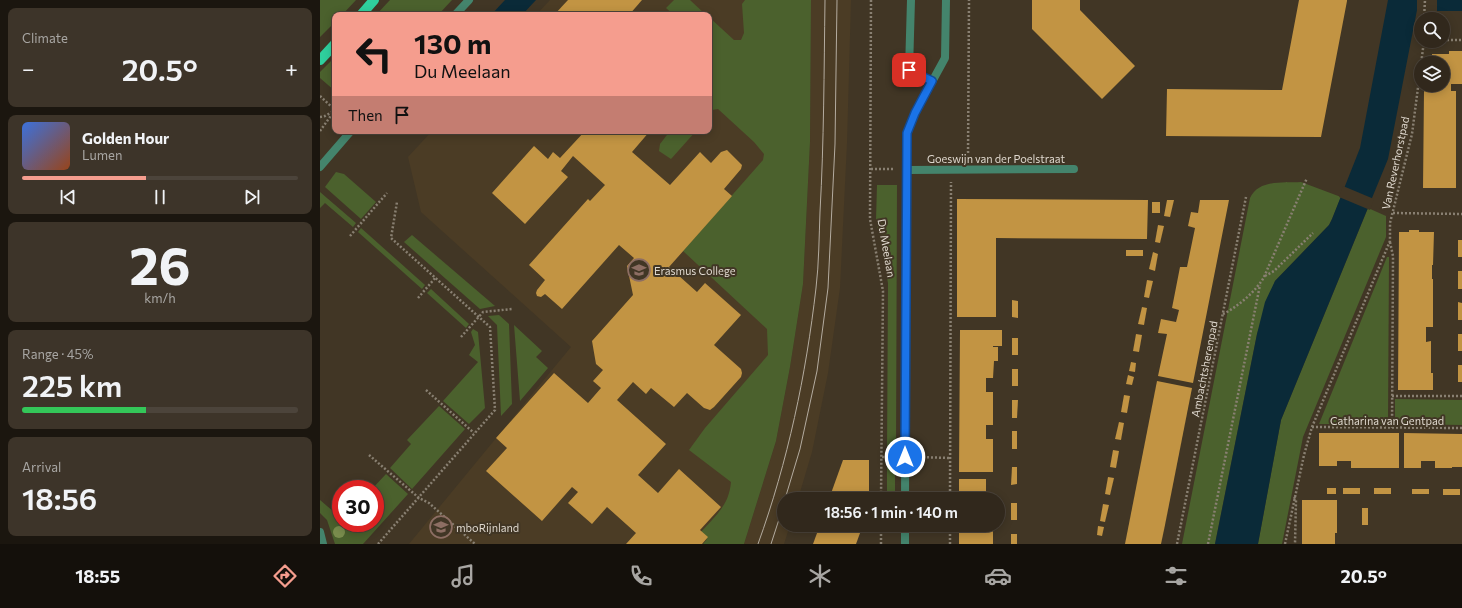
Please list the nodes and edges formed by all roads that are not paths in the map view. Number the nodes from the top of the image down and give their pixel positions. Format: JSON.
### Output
{"nodes":[{"id":1,"x":374,"y":0,"type":"edge"},
{"id":2,"x":468,"y":0,"type":"edge"},
{"id":3,"x":911,"y":0,"type":"edge"},
{"id":4,"x":946,"y":0,"type":"edge"},
{"id":5,"x":364,"y":12,"type":"edge"},
{"id":6,"x":458,"y":12,"type":"edge"},
{"id":7,"x":332,"y":47,"type":"edge"},
{"id":8,"x":323,"y":56,"type":"edge"},
{"id":9,"x":932,"y":81,"type":"junction"},
{"id":10,"x":348,"y":134,"type":"edge"},
{"id":11,"x":320,"y":167,"type":"edge"},
{"id":12,"x":1074,"y":169,"type":"dead end"},
{"id":13,"x":908,"y":170,"type":"junction"},
{"id":14,"x":905,"y":492,"type":"edge"},
{"id":15,"x":320,"y":532,"type":"edge"},
{"id":16,"x":905,"y":532,"type":"edge"},
{"id":17,"x":323,"y":544,"type":"edge"},
{"id":18,"x":905,"y":544,"type":"edge"}],
"edges":[{"from":1,"to":5,"type":"main road"},
{"from":2,"to":6,"type":"street"},
{"from":3,"to":9,"type":"street"},
{"from":4,"to":9,"type":"street","name":"Du Meelaan"},
{"from":7,"to":8,"type":"main road"},
{"from":9,"to":13,"type":"street","name":"Du Meelaan"},
{"from":10,"to":11,"type":"street"},
{"from":12,"to":13,"type":"street","name":"Goeswijn van der Poelstraat"},
{"from":13,"to":14,"type":"street","name":"Du Meelaan"},
{"from":15,"to":17,"type":"street"},
{"from":16,"to":18,"type":"street"}]}
